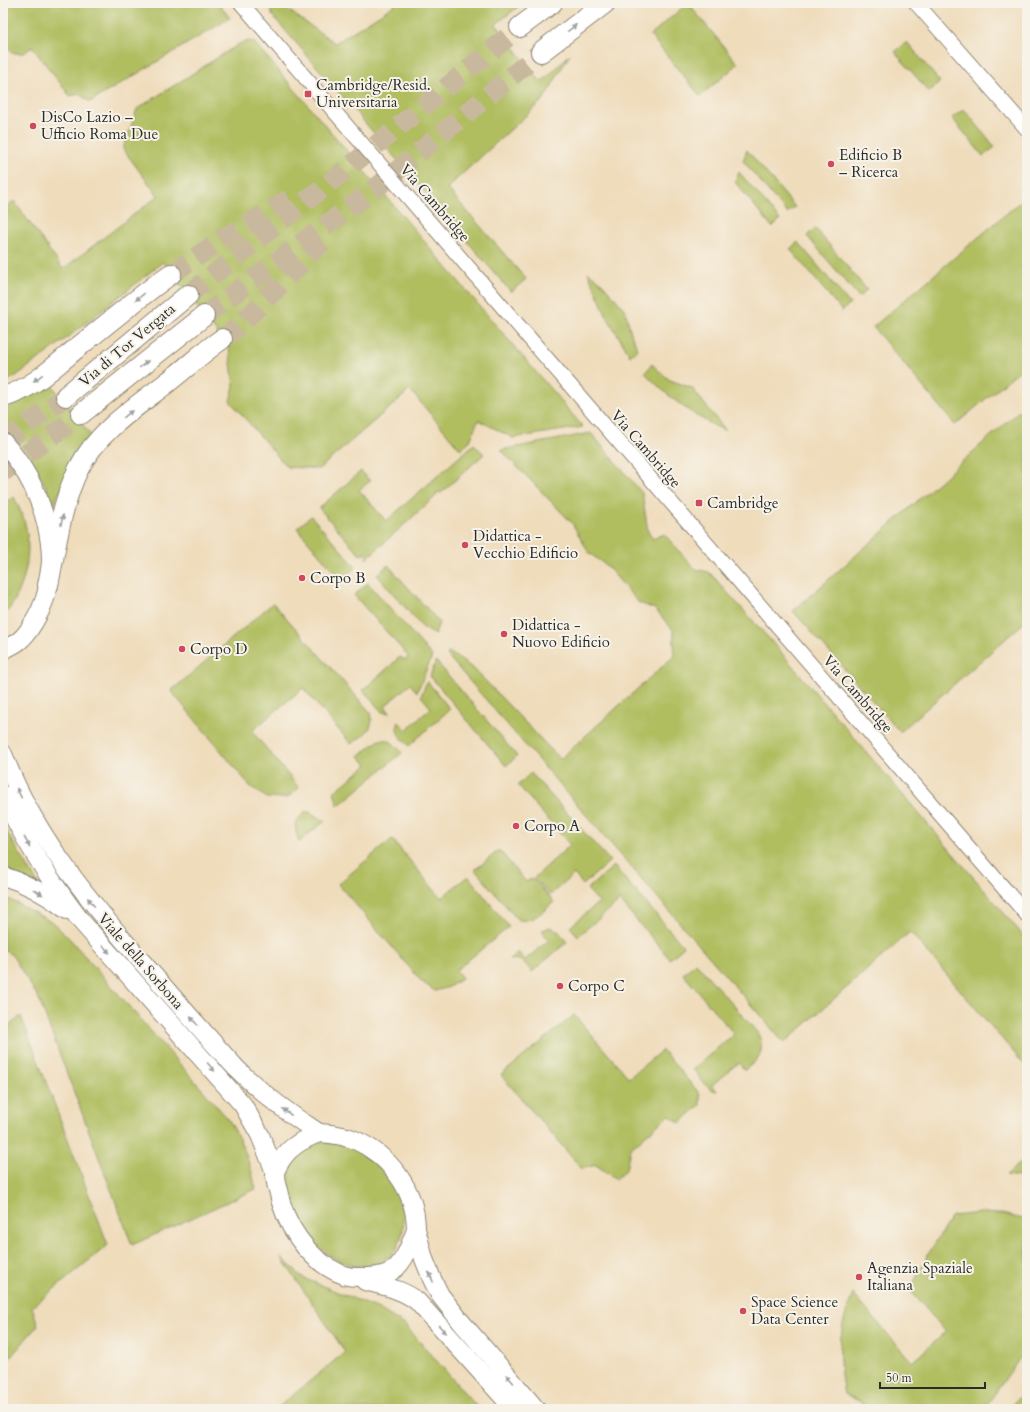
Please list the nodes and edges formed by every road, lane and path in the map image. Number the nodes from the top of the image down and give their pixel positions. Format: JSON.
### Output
{"nodes":[{"id":1,"x":241,"y":3,"type":"edge"},
{"id":2,"x":552,"y":3,"type":"edge"},
{"id":3,"x":605,"y":3,"type":"edge"},
{"id":4,"x":916,"y":3,"type":"edge"},
{"id":5,"x":520,"y":27,"type":"tunnel mouth"},
{"id":6,"x":542,"y":52,"type":"tunnel mouth"},
{"id":7,"x":1027,"y":129,"type":"edge"},
{"id":8,"x":171,"y":274,"type":"tunnel mouth"},
{"id":9,"x":188,"y":295,"type":"tunnel mouth"},
{"id":10,"x":204,"y":316,"type":"tunnel mouth"},
{"id":11,"x":222,"y":339,"type":"tunnel mouth"},
{"id":12,"x":66,"y":396,"type":"tunnel mouth"},
{"id":13,"x":3,"y":397,"type":"edge"},
{"id":14,"x":81,"y":414,"type":"tunnel mouth"},
{"id":15,"x":3,"y":442,"type":"edge"},
{"id":16,"x":48,"y":585,"type":"junction"},
{"id":17,"x":19,"y":641,"type":"junction"},
{"id":18,"x":3,"y":650,"type":"edge"},
{"id":19,"x":3,"y":664,"type":"edge"},
{"id":20,"x":3,"y":754,"type":"edge"},
{"id":21,"x":3,"y":795,"type":"edge"},
{"id":22,"x":3,"y":876,"type":"edge"},
{"id":23,"x":1027,"y":915,"type":"edge"},
{"id":24,"x":80,"y":920,"type":"junction"},
{"id":25,"x":319,"y":1133,"type":"junction"},
{"id":26,"x":275,"y":1172,"type":"junction"},
{"id":27,"x":416,"y":1229,"type":"junction"},
{"id":28,"x":350,"y":1277,"type":"junction"},
{"id":29,"x":514,"y":1409,"type":"edge"},
{"id":30,"x":536,"y":1409,"type":"edge"}],
"edges":[{"from":1,"to":23,"type":"street","name":"Via Cambridge"},
{"from":2,"to":5,"type":"main road"},
{"from":6,"to":3,"type":"main road","one_way":true},
{"from":4,"to":7,"type":"street"},
{"from":8,"to":13,"type":"main road","one_way":true},
{"from":9,"to":12,"type":"main road","name":"Via di Tor Vergata"},
{"from":14,"to":10,"type":"main road","name":"Via di Tor Vergata","one_way":true},
{"from":16,"to":11,"type":"main road","one_way":true},
{"from":15,"to":16,"type":"street"},
{"from":16,"to":17,"type":"street"},
{"from":17,"to":18,"type":"street"},
{"from":17,"to":19,"type":"street"},
{"from":25,"to":20,"type":"street","name":"Viale della Sorbona","one_way":true},
{"from":21,"to":24,"type":"street","name":"Viale della Sorbona","one_way":true},
{"from":22,"to":24,"type":"street","one_way":true},
{"from":24,"to":26,"type":"street","name":"Viale della Sorbona","one_way":true},
{"from":25,"to":26,"type":"street"},
{"from":25,"to":27,"type":"street"},
{"from":26,"to":28,"type":"street"},
{"from":27,"to":28,"type":"street"},
{"from":30,"to":27,"type":"street","one_way":true},
{"from":28,"to":29,"type":"street","one_way":true}]}
